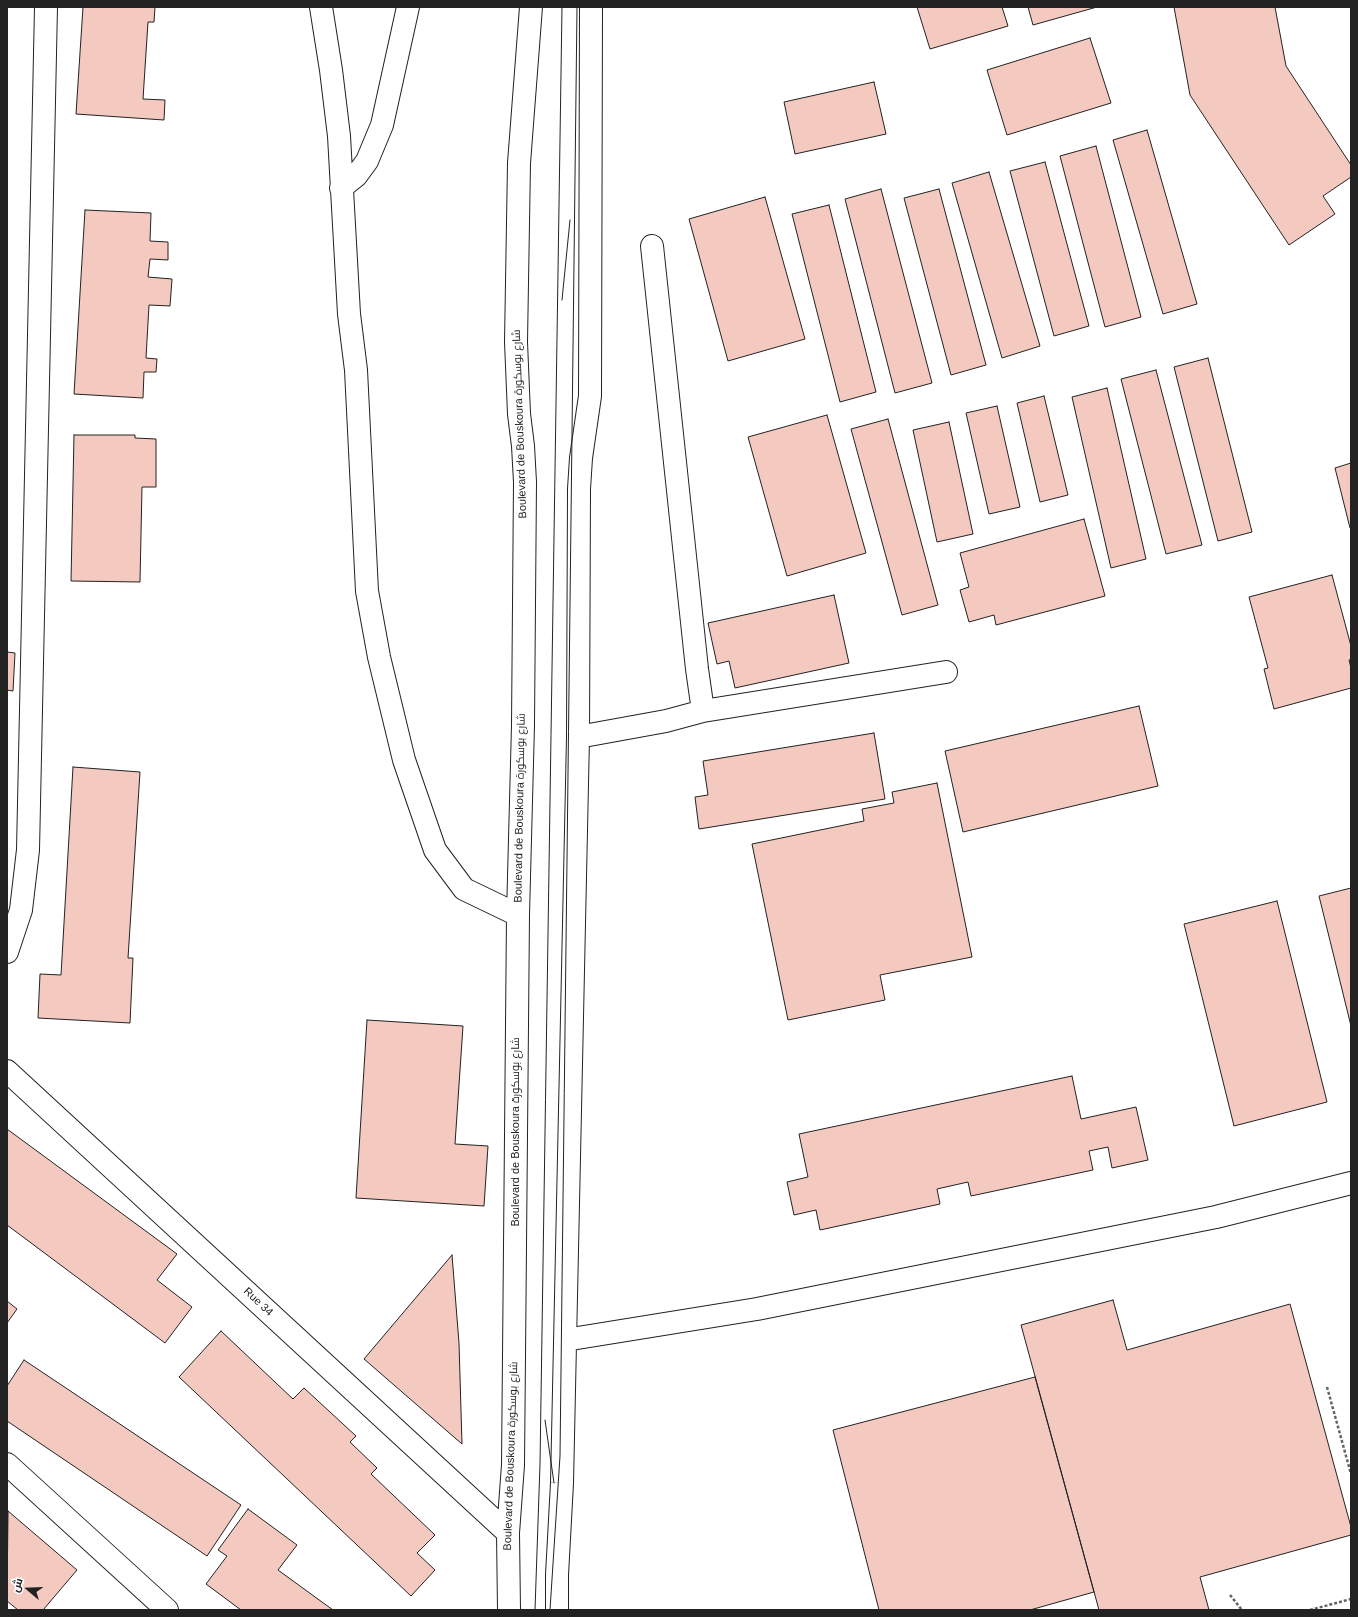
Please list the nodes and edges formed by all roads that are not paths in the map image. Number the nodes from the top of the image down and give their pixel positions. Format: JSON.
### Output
{"nodes":[{"id":1,"x":46,"y":7,"type":"edge"},
{"id":2,"x":321,"y":7,"type":"edge"},
{"id":3,"x":408,"y":7,"type":"edge"},
{"id":4,"x":531,"y":7,"type":"edge"},
{"id":5,"x":591,"y":7,"type":"edge"},
{"id":6,"x":341,"y":188,"type":"junction"},
{"id":7,"x":652,"y":246,"type":"dead end"},
{"id":8,"x":946,"y":672,"type":"dead end"},
{"id":9,"x":703,"y":711,"type":"junction"},
{"id":10,"x":578,"y":736,"type":"junction"},
{"id":11,"x":518,"y":915,"type":"junction"},
{"id":12,"x":7,"y":952,"type":"edge"},
{"id":13,"x":7,"y":1071,"type":"edge"},
{"id":14,"x":1351,"y":1183,"type":"edge"},
{"id":15,"x":565,"y":1340,"type":"junction"},
{"id":16,"x":7,"y":1464,"type":"edge"},
{"id":17,"x":508,"y":1533,"type":"junction"},
{"id":18,"x":167,"y":1610,"type":"edge"},
{"id":19,"x":509,"y":1610,"type":"edge"},
{"id":20,"x":557,"y":1610,"type":"edge"}],
"edges":[{"from":1,"to":12,"type":"street"},
{"from":2,"to":6,"type":"street"},
{"from":3,"to":6,"type":"street"},
{"from":4,"to":11,"type":"street","name":"Boulevard de Bouskoura شارع بوسكورة"},
{"from":5,"to":10,"type":"street"},
{"from":6,"to":11,"type":"street"},
{"from":7,"to":9,"type":"street"},
{"from":8,"to":9,"type":"street"},
{"from":9,"to":10,"type":"street"},
{"from":10,"to":15,"type":"street"},
{"from":11,"to":17,"type":"street","name":"Boulevard de Bouskoura شارع بوسكورة"},
{"from":13,"to":17,"type":"street","name":"Rue 34"},
{"from":14,"to":15,"type":"street"},
{"from":15,"to":20,"type":"street"},
{"from":16,"to":18,"type":"street"},
{"from":17,"to":19,"type":"street","name":"Boulevard de Bouskoura شارع بوسكورة"}]}
